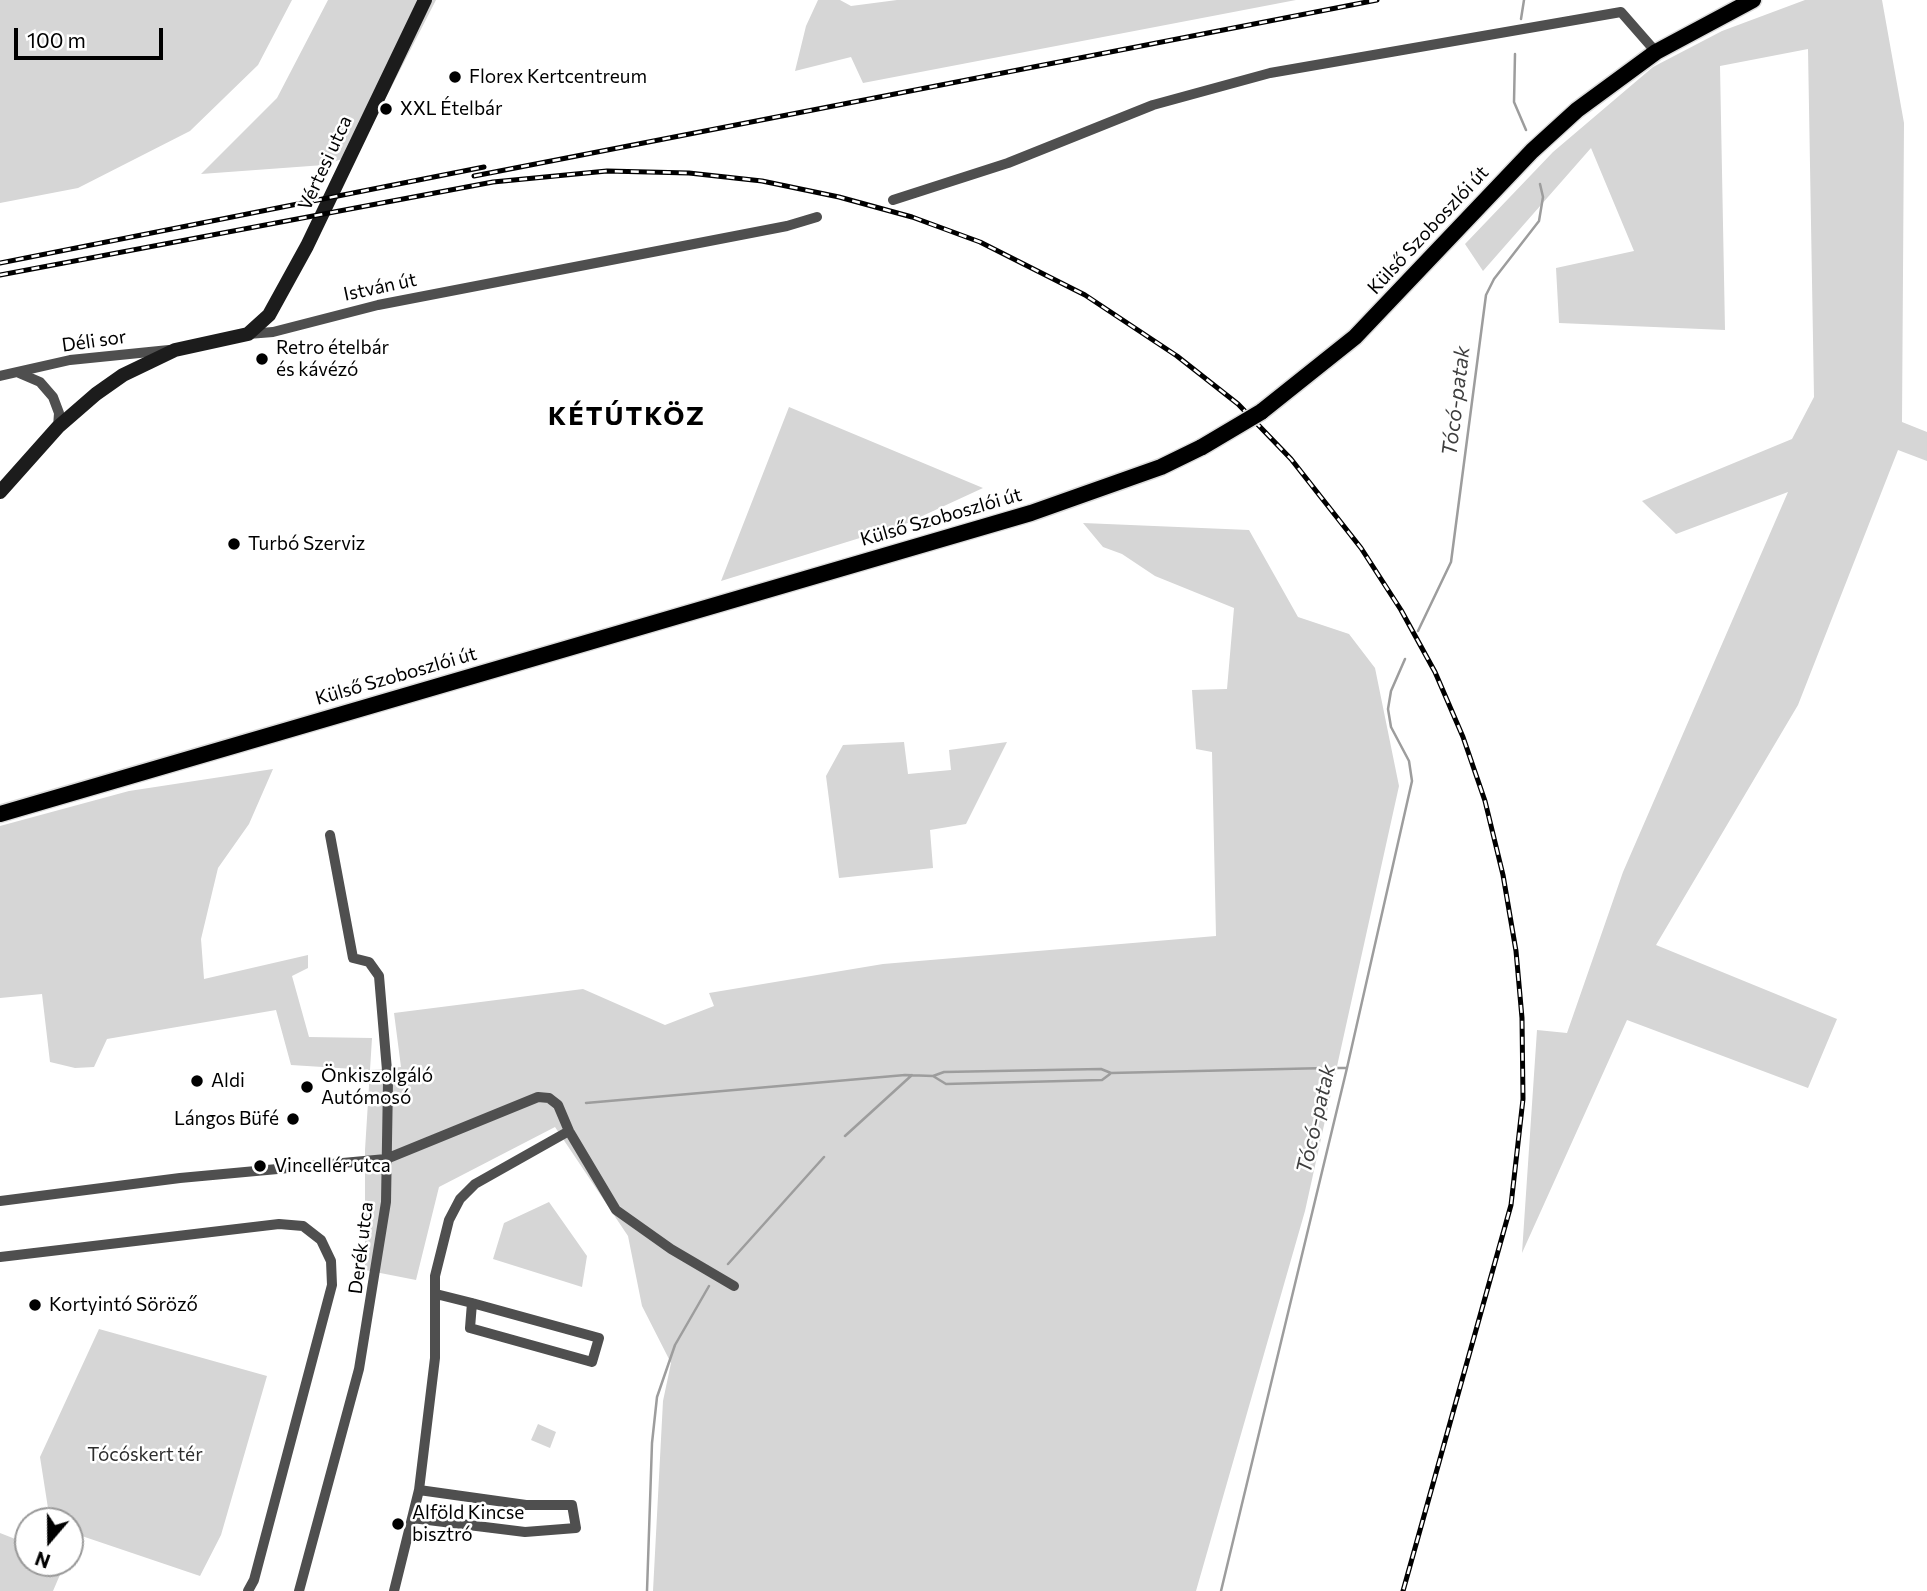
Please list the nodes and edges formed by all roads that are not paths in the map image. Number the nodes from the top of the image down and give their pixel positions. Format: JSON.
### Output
{"nodes":[{"id":1,"x":425,"y":0,"type":"edge"},
{"id":2,"x":1753,"y":0,"type":"edge"},
{"id":3,"x":1656,"y":52,"type":"junction"},
{"id":4,"x":893,"y":200,"type":"dead end"},
{"id":5,"x":817,"y":217,"type":"dead end"},
{"id":6,"x":248,"y":334,"type":"junction"},
{"id":7,"x":176,"y":350,"type":"junction"},
{"id":8,"x":18,"y":372,"type":"junction"},
{"id":9,"x":0,"y":376,"type":"edge"},
{"id":10,"x":58,"y":427,"type":"junction"},
{"id":11,"x":0,"y":492,"type":"edge"},
{"id":12,"x":0,"y":814,"type":"edge"},
{"id":13,"x":330,"y":835,"type":"dead end"},
{"id":14,"x":569,"y":1131,"type":"junction"},
{"id":15,"x":386,"y":1159,"type":"junction"},
{"id":16,"x":0,"y":1201,"type":"edge"},
{"id":17,"x":0,"y":1257,"type":"edge"},
{"id":18,"x":734,"y":1286,"type":"dead end"},
{"id":19,"x":436,"y":1294,"type":"junction"},
{"id":20,"x":472,"y":1303,"type":"junction"},
{"id":21,"x":419,"y":1490,"type":"junction"},
{"id":22,"x":412,"y":1518,"type":"junction"},
{"id":23,"x":248,"y":1591,"type":"edge"},
{"id":24,"x":299,"y":1591,"type":"edge"},
{"id":25,"x":394,"y":1591,"type":"edge"}],
"edges":[{"from":1,"to":6,"type":"street","name":"Vértesi utca"},
{"from":2,"to":3,"type":"main road","name":"Külső Szoboszlói út"},
{"from":3,"to":4,"type":"street"},
{"from":3,"to":12,"type":"main road","name":"Külső Szoboszlói út","bridge":true},
{"from":5,"to":6,"type":"street","name":"István út"},
{"from":6,"to":7,"type":"street","name":"István út"},
{"from":7,"to":8,"type":"street","name":"Déli sor"},
{"from":7,"to":10,"type":"street","name":"István út"},
{"from":8,"to":9,"type":"street","name":"Déli sor"},
{"from":8,"to":10,"type":"street"},
{"from":10,"to":11,"type":"street","name":"István út"},
{"from":13,"to":15,"type":"street","name":"Derék utca"},
{"from":14,"to":15,"type":"street"},
{"from":14,"to":18,"type":"street"},
{"from":14,"to":19,"type":"street"},
{"from":15,"to":16,"type":"street"},
{"from":15,"to":24,"type":"street","name":"Derék utca"},
{"from":17,"to":23,"type":"street","name":"Derék utca"},
{"from":19,"to":20,"type":"street"},
{"from":19,"to":21,"type":"street"},
{"from":20,"to":20,"type":"street"},
{"from":21,"to":22,"type":"street"},
{"from":21,"to":22,"type":"street"},
{"from":22,"to":25,"type":"street"}]}
